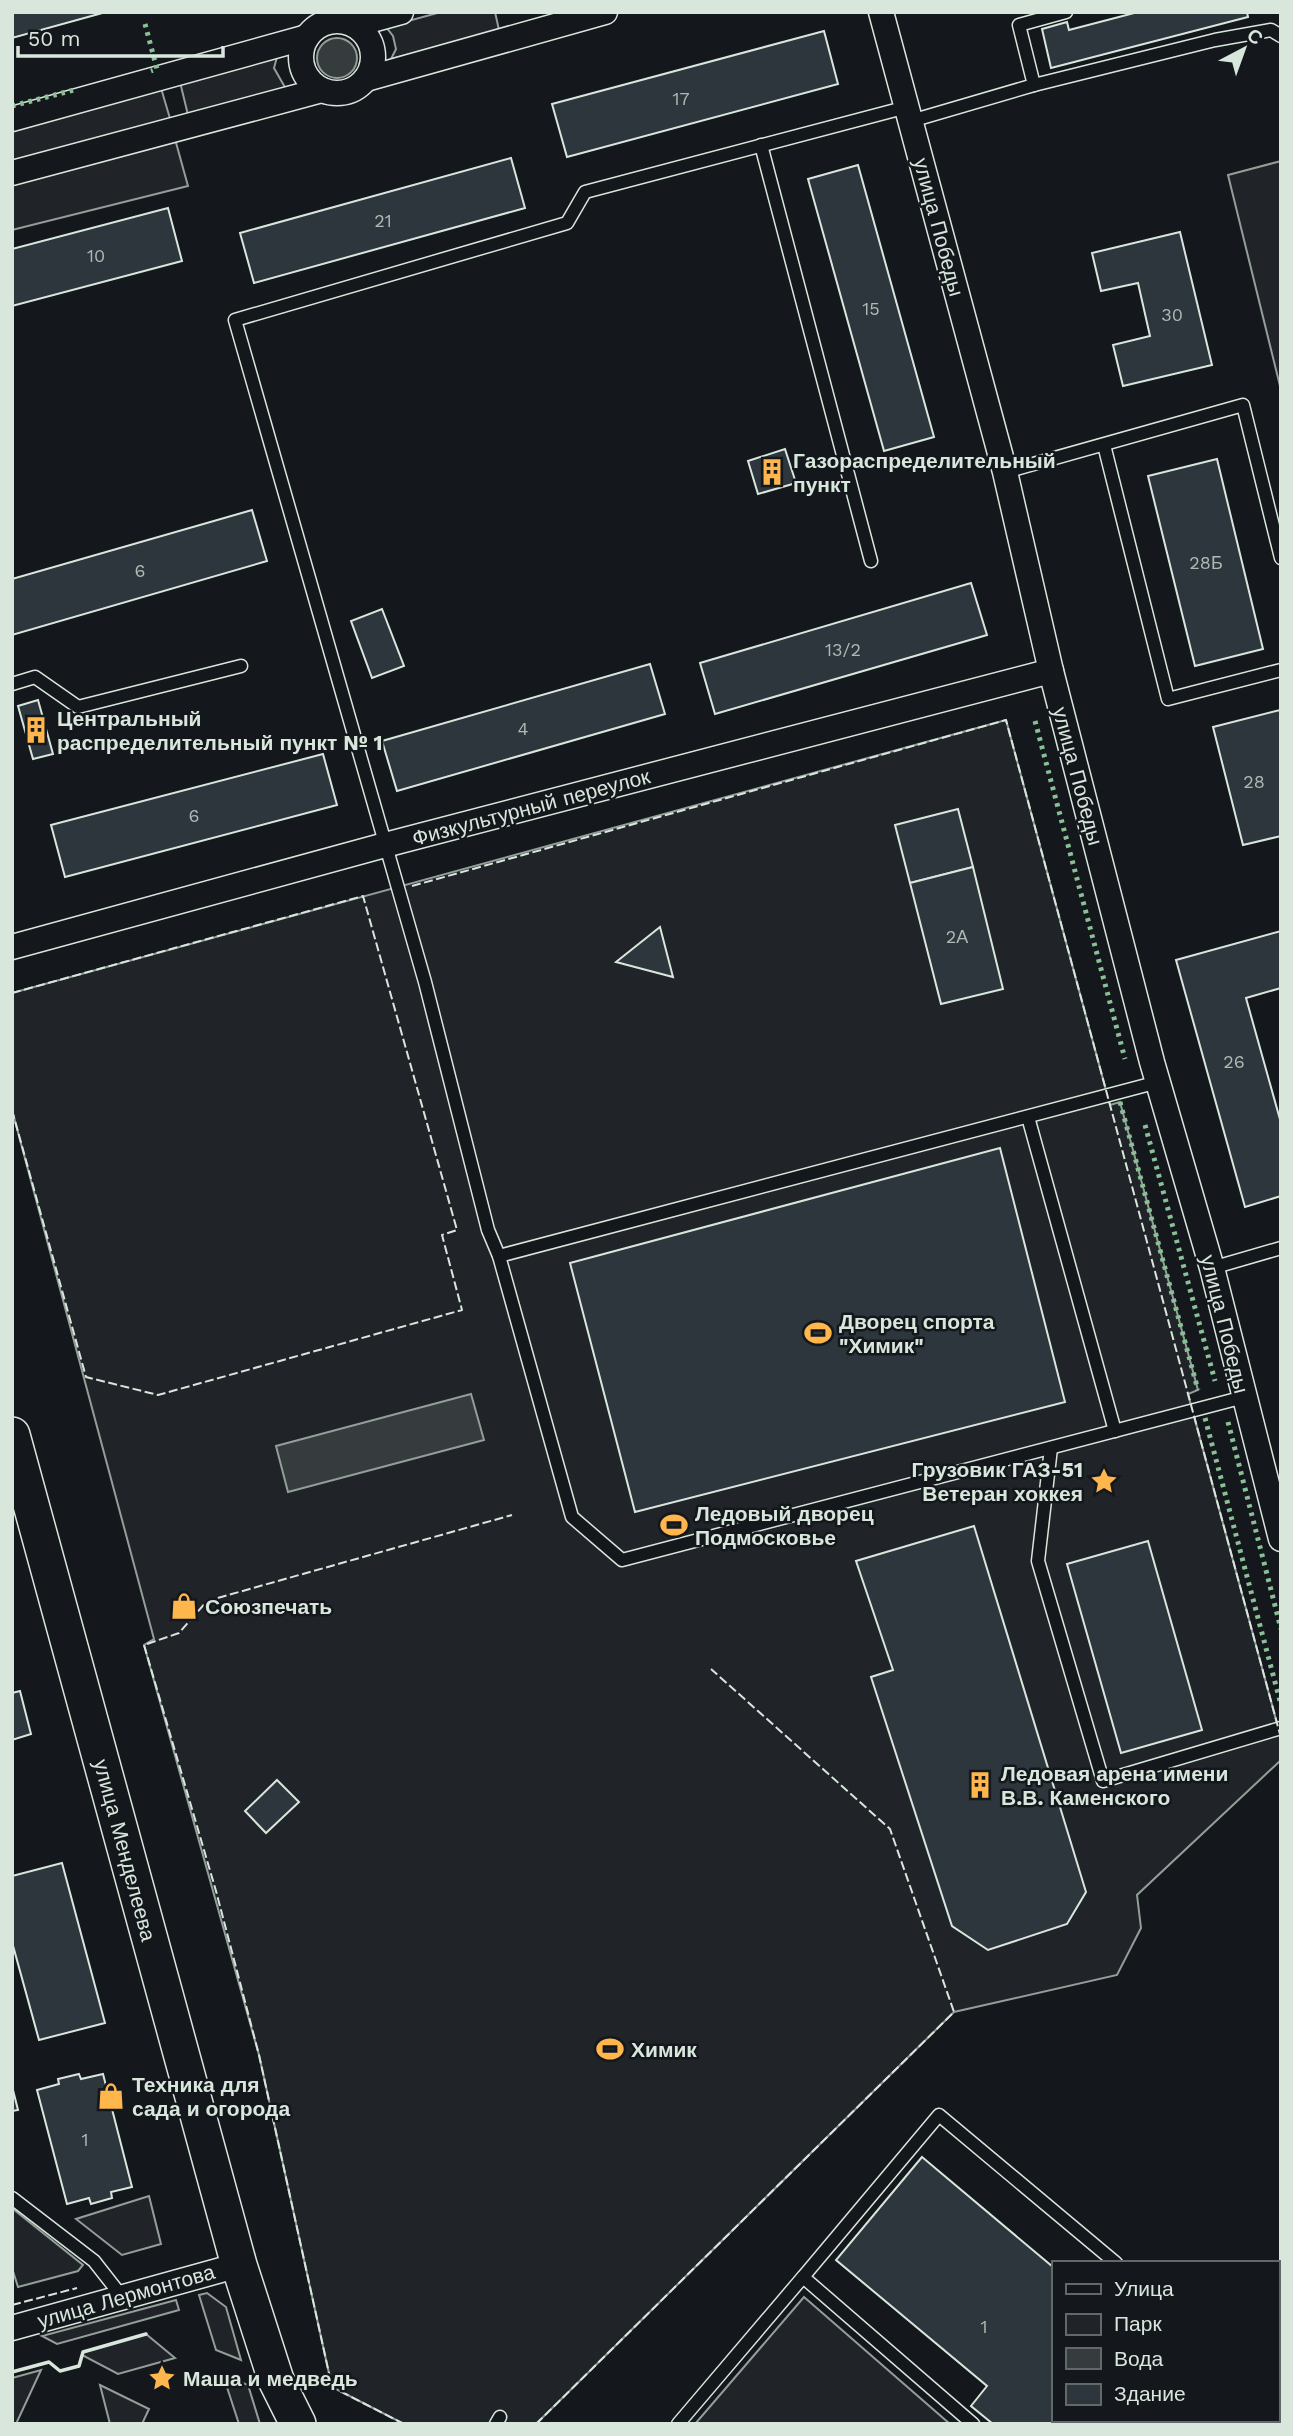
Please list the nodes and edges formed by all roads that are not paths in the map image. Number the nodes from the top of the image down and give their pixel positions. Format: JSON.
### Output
{"nodes":[{"id":1,"x":401,"y":12,"type":"edge"},
{"id":2,"x":605,"y":12,"type":"edge"},
{"id":3,"x":881,"y":12,"type":"edge"},
{"id":4,"x":1066,"y":12,"type":"edge"},
{"id":5,"x":354,"y":25,"type":"junction"},
{"id":6,"x":1281,"y":36,"type":"edge"},
{"id":7,"x":307,"y":37,"type":"junction"},
{"id":8,"x":366,"y":79,"type":"junction"},
{"id":9,"x":1034,"y":85,"type":"junction"},
{"id":10,"x":322,"y":90,"type":"junction"},
{"id":11,"x":909,"y":114,"type":"junction"},
{"id":12,"x":12,"y":119,"type":"edge"},
{"id":13,"x":761,"y":145,"type":"junction"},
{"id":14,"x":12,"y":173,"type":"edge"},
{"id":15,"x":1104,"y":445,"type":"junction"},
{"id":16,"x":1005,"y":472,"type":"junction"},
{"id":17,"x":1281,"y":558,"type":"edge"},
{"id":18,"x":871,"y":561,"type":"dead end"},
{"id":19,"x":241,"y":666,"type":"dead end"},
{"id":20,"x":1281,"y":670,"type":"edge"},
{"id":21,"x":1051,"y":671,"type":"junction"},
{"id":22,"x":12,"y":684,"type":"edge"},
{"id":23,"x":386,"y":845,"type":"junction"},
{"id":24,"x":12,"y":947,"type":"edge"},
{"id":25,"x":1158,"y":1082,"type":"junction"},
{"id":26,"x":1028,"y":1117,"type":"junction"},
{"id":27,"x":1281,"y":1248,"type":"edge"},
{"id":28,"x":499,"y":1256,"type":"junction"},
{"id":29,"x":1212,"y":1268,"type":"junction"},
{"id":30,"x":1244,"y":1397,"type":"junction"},
{"id":31,"x":1115,"y":1431,"type":"junction"},
{"id":32,"x":12,"y":1435,"type":"edge"},
{"id":33,"x":1051,"y":1448,"type":"junction"},
{"id":34,"x":1281,"y":1539,"type":"edge"},
{"id":35,"x":1281,"y":1728,"type":"edge"},
{"id":36,"x":12,"y":2198,"type":"edge"},
{"id":37,"x":1114,"y":2261,"type":"edge"},
{"id":38,"x":239,"y":2265,"type":"junction"},
{"id":39,"x":803,"y":2277,"type":"junction"},
{"id":40,"x":123,"y":2298,"type":"junction"},
{"id":41,"x":12,"y":2328,"type":"edge"},
{"id":42,"x":298,"y":2424,"type":"edge"},
{"id":43,"x":678,"y":2424,"type":"edge"},
{"id":44,"x":973,"y":2424,"type":"edge"}],
"edges":[{"from":1,"to":5,"type":"street"},
{"from":2,"to":8,"type":"street"},
{"from":3,"to":11,"type":"street","name":"улица Победы"},
{"from":4,"to":9,"type":"lane"},
{"from":5,"to":7,"type":"street"},
{"from":5,"to":8,"type":"street"},
{"from":6,"to":9,"type":"lane"},
{"from":7,"to":10,"type":"street"},
{"from":7,"to":12,"type":"street"},
{"from":8,"to":10,"type":"street"},
{"from":9,"to":11,"type":"lane"},
{"from":10,"to":14,"type":"street"},
{"from":11,"to":13,"type":"lane"},
{"from":11,"to":16,"type":"street","name":"улица Победы"},
{"from":13,"to":18,"type":"lane"},
{"from":13,"to":23,"type":"lane"},
{"from":15,"to":16,"type":"lane"},
{"from":15,"to":17,"type":"lane"},
{"from":15,"to":20,"type":"lane"},
{"from":16,"to":21,"type":"street","name":"улица Победы"},
{"from":19,"to":22,"type":"lane"},
{"from":21,"to":23,"type":"street","name":"Физкультурный переулок"},
{"from":21,"to":25,"type":"street","name":"улица Победы"},
{"from":23,"to":24,"type":"street","name":"Физкультурный переулок"},
{"from":23,"to":28,"type":"lane"},
{"from":25,"to":26,"type":"lane"},
{"from":25,"to":29,"type":"street","name":"улица Победы"},
{"from":26,"to":28,"type":"lane"},
{"from":26,"to":31,"type":"lane"},
{"from":27,"to":29,"type":"lane"},
{"from":28,"to":33,"type":"lane"},
{"from":29,"to":30,"type":"street","name":"улица Победы"},
{"from":30,"to":31,"type":"lane"},
{"from":30,"to":34,"type":"street","name":"улица Победы"},
{"from":31,"to":33,"type":"lane"},
{"from":32,"to":38,"type":"main road","name":"улица Менделеева"},
{"from":33,"to":35,"type":"lane"},
{"from":36,"to":40,"type":"lane"},
{"from":37,"to":39,"type":"lane"},
{"from":38,"to":40,"type":"street","name":"улица Лермонтова"},
{"from":38,"to":42,"type":"main road","name":"улица Лермонтова"},
{"from":39,"to":43,"type":"lane"},
{"from":39,"to":44,"type":"lane"},
{"from":40,"to":41,"type":"street","name":"улица Лермонтова"}]}
